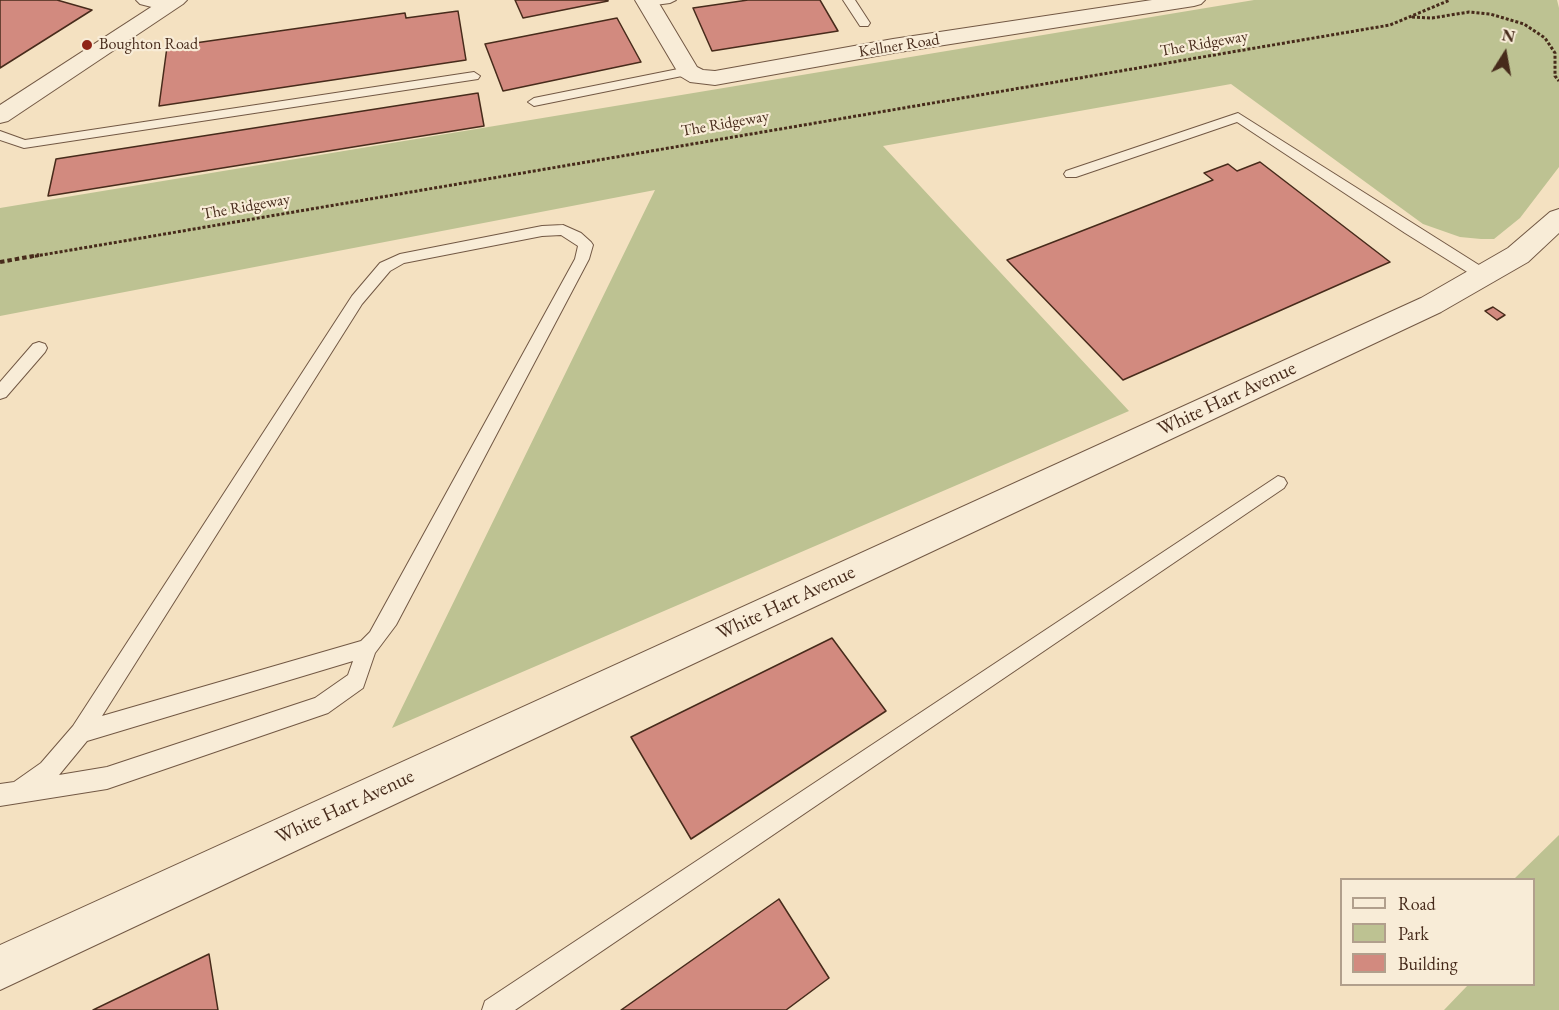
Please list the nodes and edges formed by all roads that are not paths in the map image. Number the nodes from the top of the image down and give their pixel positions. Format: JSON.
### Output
{"nodes":[{"id":1,"x":670,"y":0,"type":"edge"},
{"id":2,"x":849,"y":0,"type":"edge"},
{"id":3,"x":1194,"y":0,"type":"edge"},
{"id":4,"x":164,"y":2,"type":"edge"},
{"id":5,"x":647,"y":2,"type":"edge"},
{"id":6,"x":864,"y":23,"type":"dead end"},
{"id":7,"x":687,"y":71,"type":"junction"},
{"id":8,"x":474,"y":75,"type":"dead end"},
{"id":9,"x":534,"y":102,"type":"dead end"},
{"id":10,"x":0,"y":116,"type":"edge"},
{"id":11,"x":0,"y":135,"type":"edge"},
{"id":12,"x":1071,"y":174,"type":"dead end"},
{"id":13,"x":1559,"y":218,"type":"edge"},
{"id":14,"x":1485,"y":276,"type":"junction"},
{"id":15,"x":39,"y":348,"type":"dead end"},
{"id":16,"x":0,"y":393,"type":"edge"},
{"id":17,"x":1278,"y":483,"type":"dead end"},
{"id":18,"x":367,"y":648,"type":"junction"},
{"id":19,"x":80,"y":733,"type":"junction"},
{"id":20,"x":9,"y":794,"type":"edge"},
{"id":21,"x":0,"y":968,"type":"edge"},
{"id":22,"x":494,"y":1010,"type":"edge"}],
"edges":[{"from":1,"to":5,"type":"lane"},
{"from":2,"to":6,"type":"lane"},
{"from":3,"to":7,"type":"street","name":"Kellner Road"},
{"from":4,"to":10,"type":"street"},
{"from":5,"to":7,"type":"street"},
{"from":7,"to":9,"type":"lane"},
{"from":8,"to":11,"type":"lane"},
{"from":12,"to":14,"type":"lane"},
{"from":13,"to":14,"type":"street","name":"White Hart Avenue"},
{"from":14,"to":21,"type":"street","name":"White Hart Avenue"},
{"from":15,"to":16,"type":"lane"},
{"from":17,"to":22,"type":"lane"},
{"from":18,"to":19,"type":"lane"},
{"from":18,"to":19,"type":"lane"},
{"from":18,"to":20,"type":"lane"},
{"from":19,"to":20,"type":"lane"}]}
